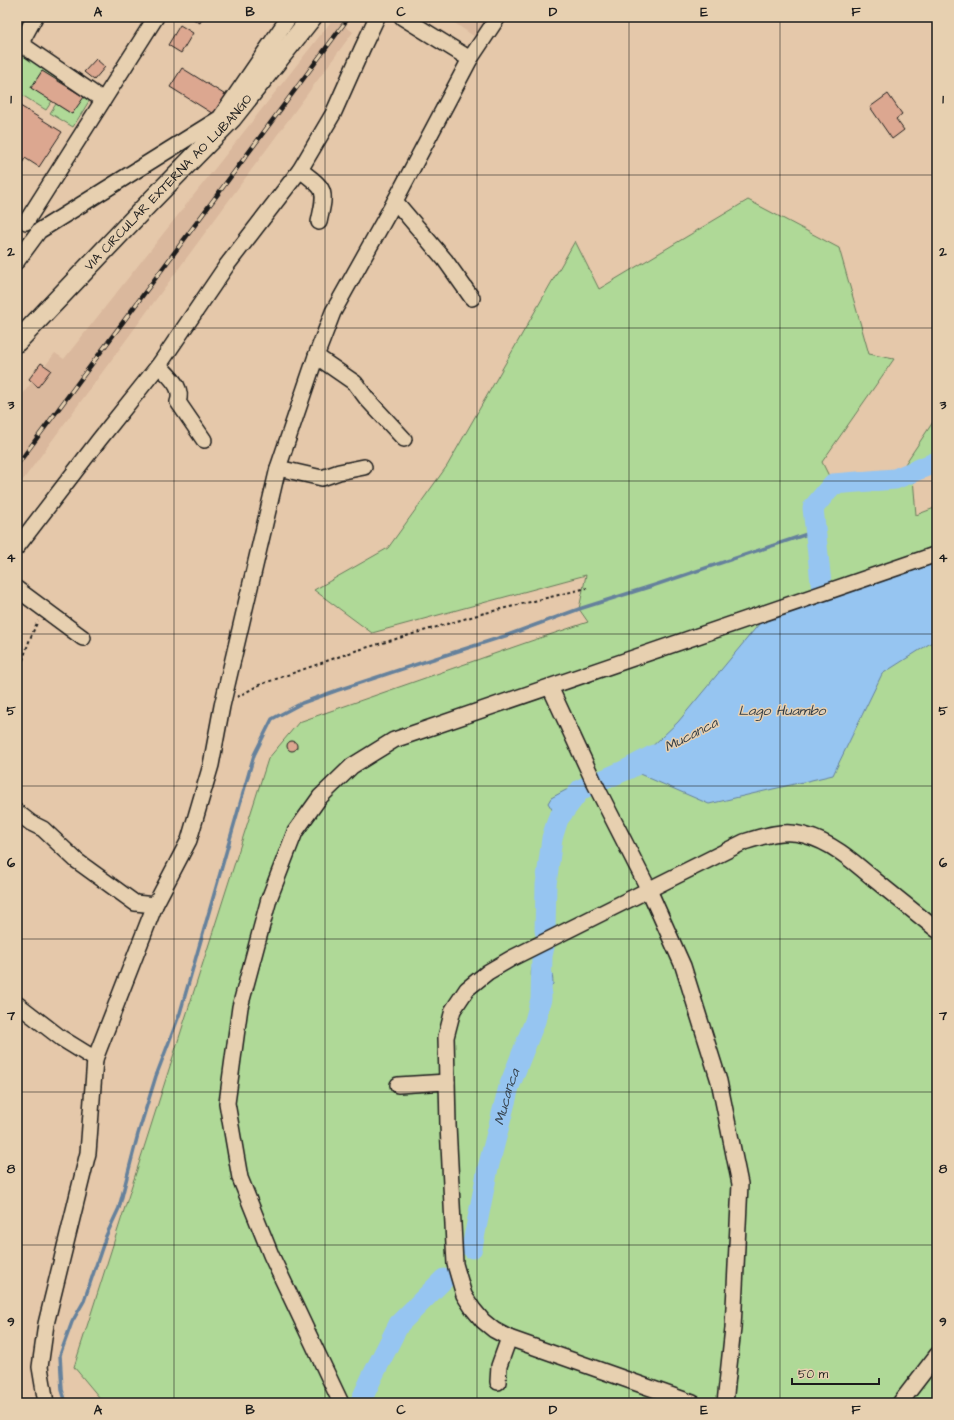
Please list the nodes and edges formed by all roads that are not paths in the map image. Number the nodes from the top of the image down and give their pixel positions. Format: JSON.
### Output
{"nodes":[{"id":1,"x":35,"y":17,"type":"edge"},
{"id":2,"x":156,"y":17,"type":"edge"},
{"id":3,"x":289,"y":17,"type":"edge"},
{"id":4,"x":312,"y":17,"type":"edge"},
{"id":5,"x":377,"y":17,"type":"edge"},
{"id":6,"x":402,"y":17,"type":"edge"},
{"id":7,"x":498,"y":17,"type":"edge"},
{"id":8,"x":19,"y":47,"type":"edge"},
{"id":9,"x":470,"y":59,"type":"junction"},
{"id":10,"x":103,"y":100,"type":"junction"},
{"id":11,"x":300,"y":170,"type":"junction"},
{"id":12,"x":395,"y":201,"type":"junction"},
{"id":13,"x":21,"y":219,"type":"edge"},
{"id":14,"x":319,"y":222,"type":"dead end"},
{"id":15,"x":39,"y":231,"type":"junction"},
{"id":16,"x":17,"y":261,"type":"edge"},
{"id":17,"x":472,"y":298,"type":"dead end"},
{"id":18,"x":17,"y":342,"type":"edge"},
{"id":19,"x":316,"y":356,"type":"junction"},
{"id":20,"x":158,"y":365,"type":"junction"},
{"id":21,"x":404,"y":439,"type":"dead end"},
{"id":22,"x":204,"y":440,"type":"dead end"},
{"id":23,"x":364,"y":467,"type":"dead end"},
{"id":24,"x":278,"y":468,"type":"junction"},
{"id":25,"x":17,"y":547,"type":"edge"},
{"id":26,"x":937,"y":554,"type":"edge"},
{"id":27,"x":17,"y":589,"type":"edge"},
{"id":28,"x":83,"y":638,"type":"dead end"},
{"id":29,"x":550,"y":687,"type":"junction"},
{"id":30,"x":17,"y":812,"type":"edge"},
{"id":31,"x":649,"y":890,"type":"junction"},
{"id":32,"x":155,"y":905,"type":"junction"},
{"id":33,"x":937,"y":930,"type":"edge"},
{"id":34,"x":17,"y":1004,"type":"edge"},
{"id":35,"x":95,"y":1059,"type":"junction"},
{"id":36,"x":447,"y":1082,"type":"junction"},
{"id":37,"x":398,"y":1085,"type":"dead end"},
{"id":38,"x":509,"y":1338,"type":"junction"},
{"id":39,"x":937,"y":1355,"type":"edge"},
{"id":40,"x":498,"y":1382,"type":"dead end"},
{"id":41,"x":46,"y":1403,"type":"edge"},
{"id":42,"x":341,"y":1403,"type":"edge"},
{"id":43,"x":693,"y":1403,"type":"edge"},
{"id":44,"x":724,"y":1403,"type":"edge"},
{"id":45,"x":900,"y":1403,"type":"edge"}],
"edges":[{"from":1,"to":8,"type":"street"},
{"from":2,"to":10,"type":"street"},
{"from":3,"to":15,"type":"street"},
{"from":4,"to":18,"type":"main road","name":"VIA CIRCULAR EXTERNA AO LUBANGO"},
{"from":5,"to":11,"type":"street"},
{"from":6,"to":9,"type":"street"},
{"from":7,"to":9,"type":"street"},
{"from":8,"to":10,"type":"street"},
{"from":9,"to":12,"type":"street"},
{"from":10,"to":13,"type":"street"},
{"from":11,"to":14,"type":"street"},
{"from":11,"to":20,"type":"street"},
{"from":12,"to":17,"type":"street"},
{"from":12,"to":19,"type":"street"},
{"from":13,"to":15,"type":"street"},
{"from":15,"to":16,"type":"street"},
{"from":19,"to":21,"type":"street"},
{"from":19,"to":24,"type":"street"},
{"from":20,"to":22,"type":"street"},
{"from":20,"to":25,"type":"street"},
{"from":23,"to":24,"type":"street"},
{"from":24,"to":32,"type":"street"},
{"from":26,"to":29,"type":"street"},
{"from":27,"to":28,"type":"street"},
{"from":29,"to":31,"type":"street"},
{"from":29,"to":42,"type":"street"},
{"from":30,"to":32,"type":"street"},
{"from":31,"to":33,"type":"street"},
{"from":31,"to":36,"type":"street"},
{"from":31,"to":44,"type":"street"},
{"from":32,"to":35,"type":"street"},
{"from":34,"to":35,"type":"street"},
{"from":35,"to":41,"type":"street"},
{"from":36,"to":37,"type":"street"},
{"from":36,"to":38,"type":"street"},
{"from":38,"to":40,"type":"street"},
{"from":38,"to":43,"type":"street"},
{"from":39,"to":45,"type":"street"}]}
